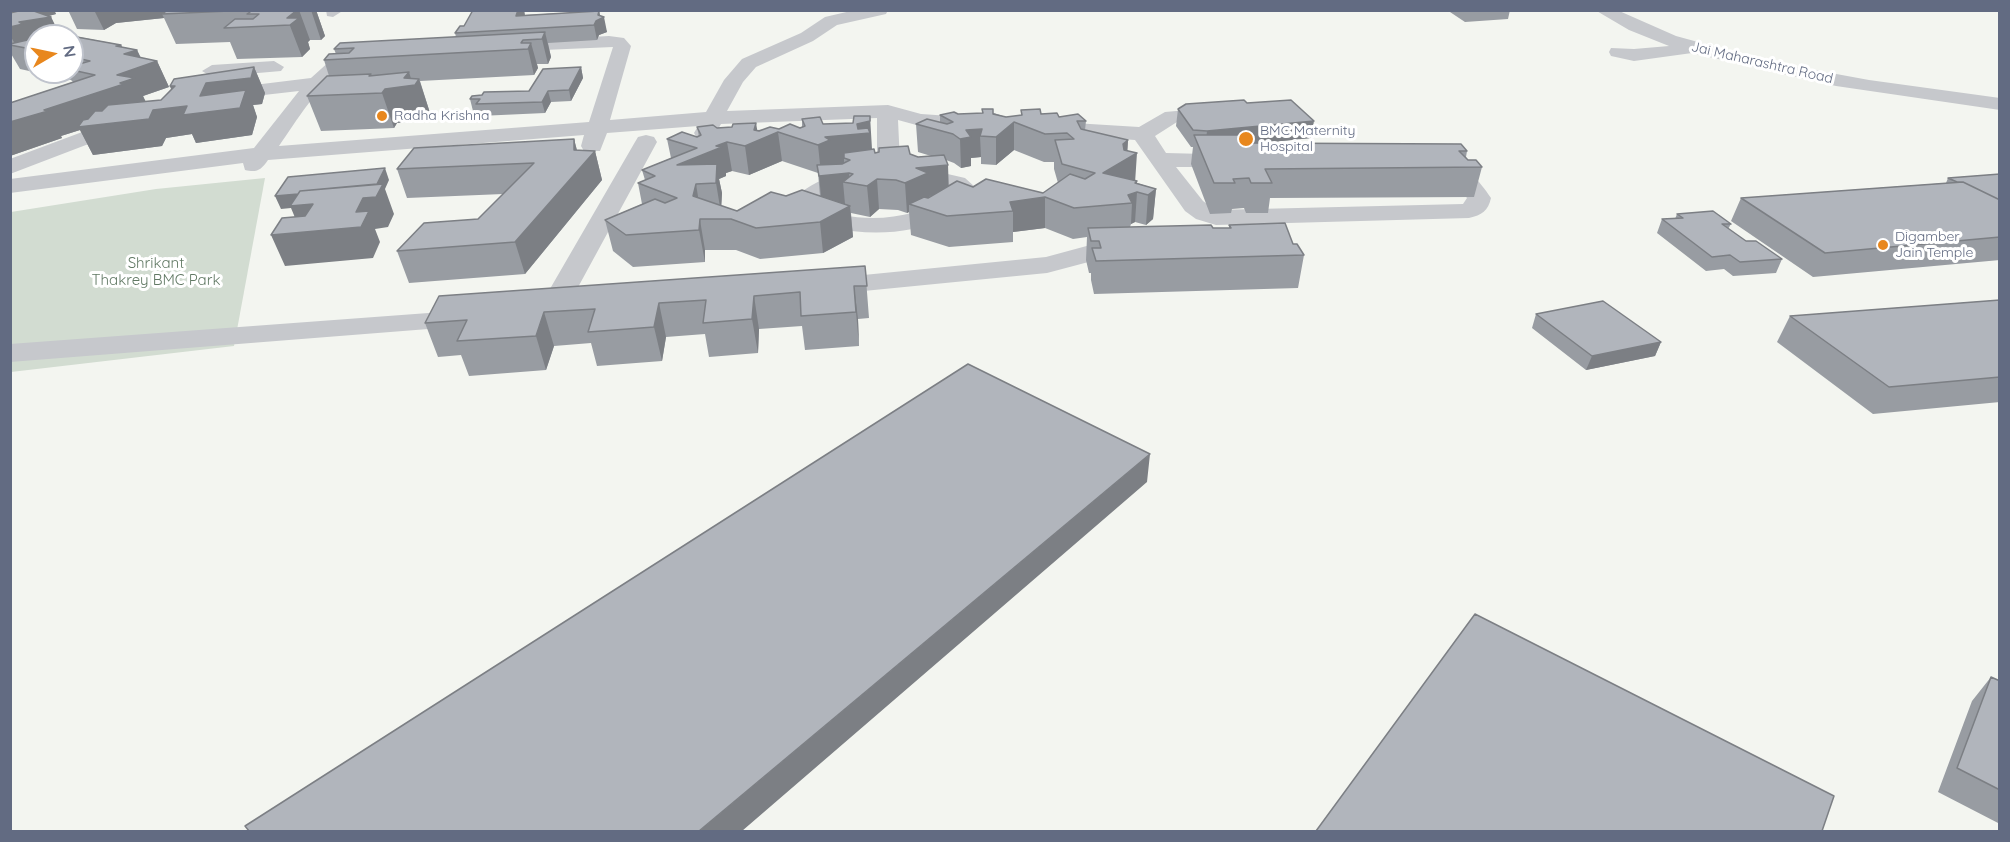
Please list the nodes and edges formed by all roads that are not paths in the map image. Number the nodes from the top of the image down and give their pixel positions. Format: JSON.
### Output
{"nodes":[{"id":1,"x":880,"y":10,"type":"edge"},
{"id":2,"x":1603,"y":10,"type":"edge"},
{"id":3,"x":1693,"y":49,"type":"junction"},
{"id":4,"x":481,"y":50,"type":"edge"},
{"id":5,"x":1618,"y":52,"type":"dead end"},
{"id":6,"x":388,"y":56,"type":"edge"},
{"id":7,"x":341,"y":63,"type":"junction"},
{"id":8,"x":212,"y":71,"type":"edge"},
{"id":9,"x":317,"y":83,"type":"junction"},
{"id":10,"x":194,"y":97,"type":"edge"},
{"id":11,"x":2000,"y":104,"type":"edge"},
{"id":12,"x":1244,"y":111,"type":"edge"},
{"id":13,"x":140,"y":116,"type":"edge"},
{"id":14,"x":714,"y":118,"type":"junction"},
{"id":15,"x":887,"y":121,"type":"junction"},
{"id":16,"x":1002,"y":125,"type":"edge"},
{"id":17,"x":1026,"y":126,"type":"edge"},
{"id":18,"x":1143,"y":134,"type":"junction"},
{"id":19,"x":595,"y":136,"type":"junction"},
{"id":20,"x":702,"y":139,"type":"junction"},
{"id":21,"x":646,"y":142,"type":"junction"},
{"id":22,"x":262,"y":154,"type":"junction"},
{"id":23,"x":1161,"y":160,"type":"junction"},
{"id":24,"x":1255,"y":160,"type":"edge"},
{"id":25,"x":1418,"y":162,"type":"edge"},
{"id":26,"x":10,"y":167,"type":"edge"},
{"id":27,"x":889,"y":168,"type":"junction"},
{"id":28,"x":245,"y":176,"type":"junction"},
{"id":29,"x":10,"y":186,"type":"edge"},
{"id":30,"x":10,"y":206,"type":"edge"},
{"id":31,"x":1157,"y":246,"type":"edge"},
{"id":32,"x":798,"y":289,"type":"edge"},
{"id":33,"x":585,"y":309,"type":"edge"},
{"id":34,"x":491,"y":317,"type":"edge"},
{"id":35,"x":10,"y":353,"type":"edge"}],
"edges":[{"from":1,"to":14,"type":"street"},
{"from":2,"to":3,"type":"street","name":"Jai Maharashtra Road"},
{"from":3,"to":5,"type":"street"},
{"from":3,"to":11,"type":"street","name":"Jai Maharashtra Road"},
{"from":4,"to":19,"type":"street"},
{"from":6,"to":7,"type":"street"},
{"from":7,"to":8,"type":"street"},
{"from":7,"to":9,"type":"street"},
{"from":9,"to":10,"type":"street"},
{"from":9,"to":22,"type":"street"},
{"from":12,"to":18,"type":"street"},
{"from":13,"to":26,"type":"street"},
{"from":14,"to":15,"type":"street"},
{"from":14,"to":19,"type":"street"},
{"from":14,"to":20,"type":"street"},
{"from":15,"to":16,"type":"street"},
{"from":15,"to":20,"type":"street"},
{"from":15,"to":27,"type":"street"},
{"from":17,"to":18,"type":"street"},
{"from":18,"to":23,"type":"street"},
{"from":19,"to":21,"type":"street"},
{"from":19,"to":22,"type":"street"},
{"from":19,"to":28,"type":"street"},
{"from":20,"to":21,"type":"street"},
{"from":21,"to":33,"type":"street"},
{"from":22,"to":28,"type":"street"},
{"from":22,"to":29,"type":"street"},
{"from":23,"to":24,"type":"street"},
{"from":23,"to":25,"type":"street"},
{"from":27,"to":27,"type":"street"},
{"from":28,"to":30,"type":"street"},
{"from":31,"to":32,"type":"street"},
{"from":34,"to":35,"type":"street"}]}
